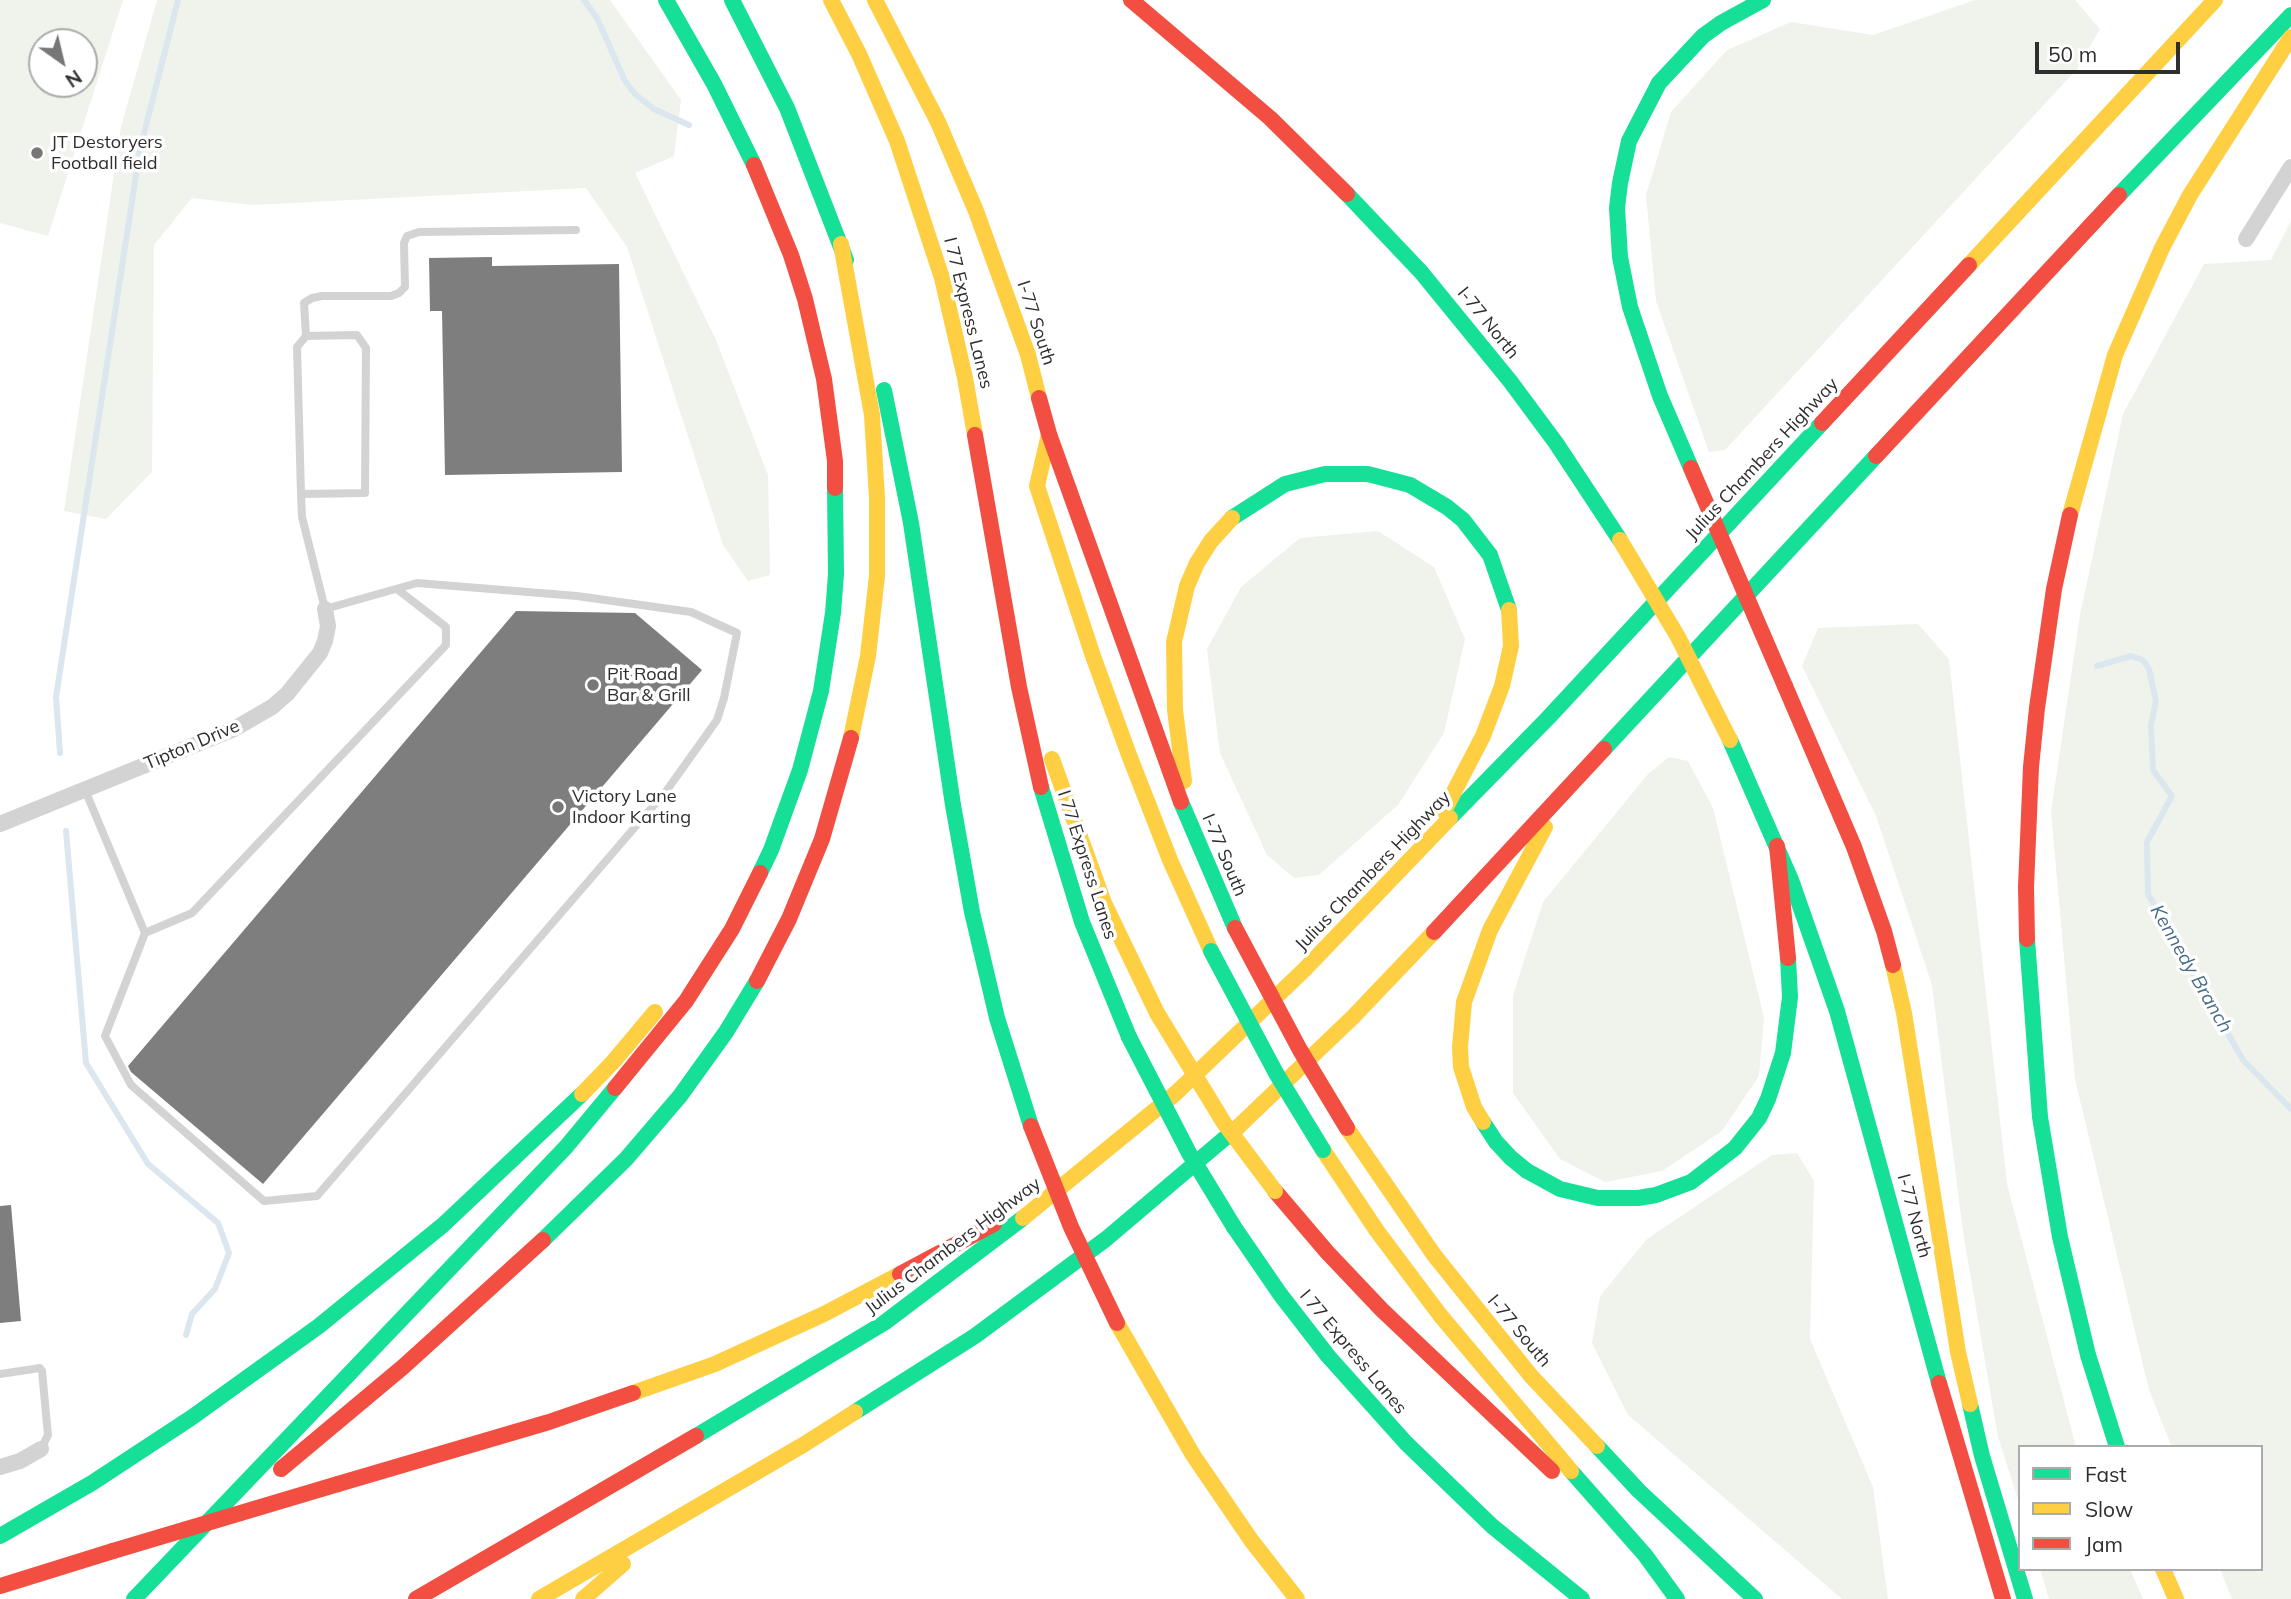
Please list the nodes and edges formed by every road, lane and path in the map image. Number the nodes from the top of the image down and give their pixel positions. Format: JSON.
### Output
{"nodes":[{"id":1,"x":666,"y":0,"type":"edge"},
{"id":2,"x":732,"y":0,"type":"edge"},
{"id":3,"x":831,"y":0,"type":"edge"},
{"id":4,"x":876,"y":0,"type":"edge"},
{"id":5,"x":1131,"y":0,"type":"edge"},
{"id":6,"x":1763,"y":0,"type":"edge"},
{"id":7,"x":2215,"y":0,"type":"edge"},
{"id":8,"x":2291,"y":15,"type":"edge"},
{"id":9,"x":2291,"y":37,"type":"edge"},
{"id":10,"x":2291,"y":167,"type":"edge"},
{"id":11,"x":576,"y":230,"type":"dead end"},
{"id":12,"x":2246,"y":239,"type":"dead end"},
{"id":13,"x":841,"y":244,"type":"junction"},
{"id":14,"x":306,"y":336,"type":"junction"},
{"id":15,"x":1049,"y":434,"type":"junction"},
{"id":16,"x":301,"y":495,"type":"junction"},
{"id":17,"x":397,"y":589,"type":"junction"},
{"id":18,"x":325,"y":609,"type":"junction"},
{"id":19,"x":1009,"y":630,"type":"junction"},
{"id":20,"x":85,"y":790,"type":"junction"},
{"id":21,"x":1565,"y":791,"type":"junction"},
{"id":22,"x":1189,"y":822,"type":"junction"},
{"id":23,"x":0,"y":824,"type":"edge"},
{"id":24,"x":1431,"y":837,"type":"junction"},
{"id":25,"x":1777,"y":846,"type":"junction"},
{"id":26,"x":752,"y":889,"type":"junction"},
{"id":27,"x":145,"y":933,"type":"junction"},
{"id":28,"x":1064,"y":1186,"type":"junction"},
{"id":29,"x":0,"y":1374,"type":"edge"},
{"id":30,"x":2116,"y":1445,"type":"edge"},
{"id":31,"x":41,"y":1449,"type":"joint"},
{"id":32,"x":0,"y":1467,"type":"edge"},
{"id":33,"x":673,"y":1521,"type":"junction"},
{"id":34,"x":0,"y":1536,"type":"edge"},
{"id":35,"x":192,"y":1540,"type":"junction"},
{"id":36,"x":1645,"y":1555,"type":"junction"},
{"id":37,"x":2164,"y":1571,"type":"edge"},
{"id":38,"x":0,"y":1586,"type":"edge"},
{"id":39,"x":134,"y":1599,"type":"edge"},
{"id":40,"x":415,"y":1599,"type":"edge"},
{"id":41,"x":538,"y":1599,"type":"edge"},
{"id":42,"x":583,"y":1599,"type":"edge"},
{"id":43,"x":1297,"y":1599,"type":"edge"},
{"id":44,"x":1582,"y":1599,"type":"edge"},
{"id":45,"x":1677,"y":1599,"type":"edge"},
{"id":46,"x":1755,"y":1599,"type":"edge"},
{"id":47,"x":2003,"y":1599,"type":"edge"},
{"id":48,"x":2025,"y":1599,"type":"edge"},
{"id":49,"x":2176,"y":1599,"type":"edge"}],
"edges":[{"from":1,"to":26,"type":"highway"},
{"from":2,"to":13,"type":"highway"},
{"from":3,"to":19,"type":"highway","name":"I 77 Express Lanes"},
{"from":4,"to":15,"type":"highway","name":"I-77 South"},
{"from":5,"to":25,"type":"highway","name":"I-77 North","bridge":true},
{"from":6,"to":48,"type":"highway","bridge":true},
{"from":7,"to":24,"type":"highway","name":"Julius Chambers Highway"},
{"from":8,"to":21,"type":"highway"},
{"from":9,"to":30,"type":"highway"},
{"from":10,"to":12,"type":"street"},
{"from":11,"to":14,"type":"lane"},
{"from":13,"to":35,"type":"highway"},
{"from":13,"to":43,"type":"highway","bridge":true},
{"from":14,"to":16,"type":"lane"},
{"from":14,"to":16,"type":"lane"},
{"from":15,"to":22,"type":"highway","name":"I-77 South"},
{"from":15,"to":36,"type":"highway","bridge":true},
{"from":16,"to":18,"type":"lane"},
{"from":17,"to":18,"type":"lane"},
{"from":17,"to":27,"type":"lane"},
{"from":17,"to":27,"type":"lane"},
{"from":18,"to":20,"type":"street","name":"Tipton Drive"},
{"from":19,"to":36,"type":"highway","bridge":true},
{"from":19,"to":44,"type":"highway","name":"I 77 Express Lanes","bridge":true},
{"from":20,"to":23,"type":"street","name":"Tipton Drive"},
{"from":20,"to":27,"type":"lane"},
{"from":21,"to":25,"type":"highway"},
{"from":21,"to":33,"type":"highway"},
{"from":22,"to":24,"type":"highway"},
{"from":22,"to":46,"type":"highway","name":"I-77 South","bridge":true},
{"from":24,"to":28,"type":"highway","name":"Julius Chambers Highway"},
{"from":25,"to":47,"type":"highway","name":"I-77 North"},
{"from":26,"to":34,"type":"highway"},
{"from":26,"to":35,"type":"highway"},
{"from":28,"to":38,"type":"highway","bridge":true},
{"from":28,"to":40,"type":"highway","name":"Julius Chambers Highway"},
{"from":29,"to":31,"type":"lane"},
{"from":31,"to":32,"type":"street"},
{"from":33,"to":41,"type":"highway"},
{"from":33,"to":42,"type":"highway"},
{"from":35,"to":39,"type":"highway"},
{"from":36,"to":45,"type":"highway"},
{"from":37,"to":49,"type":"highway"}]}
